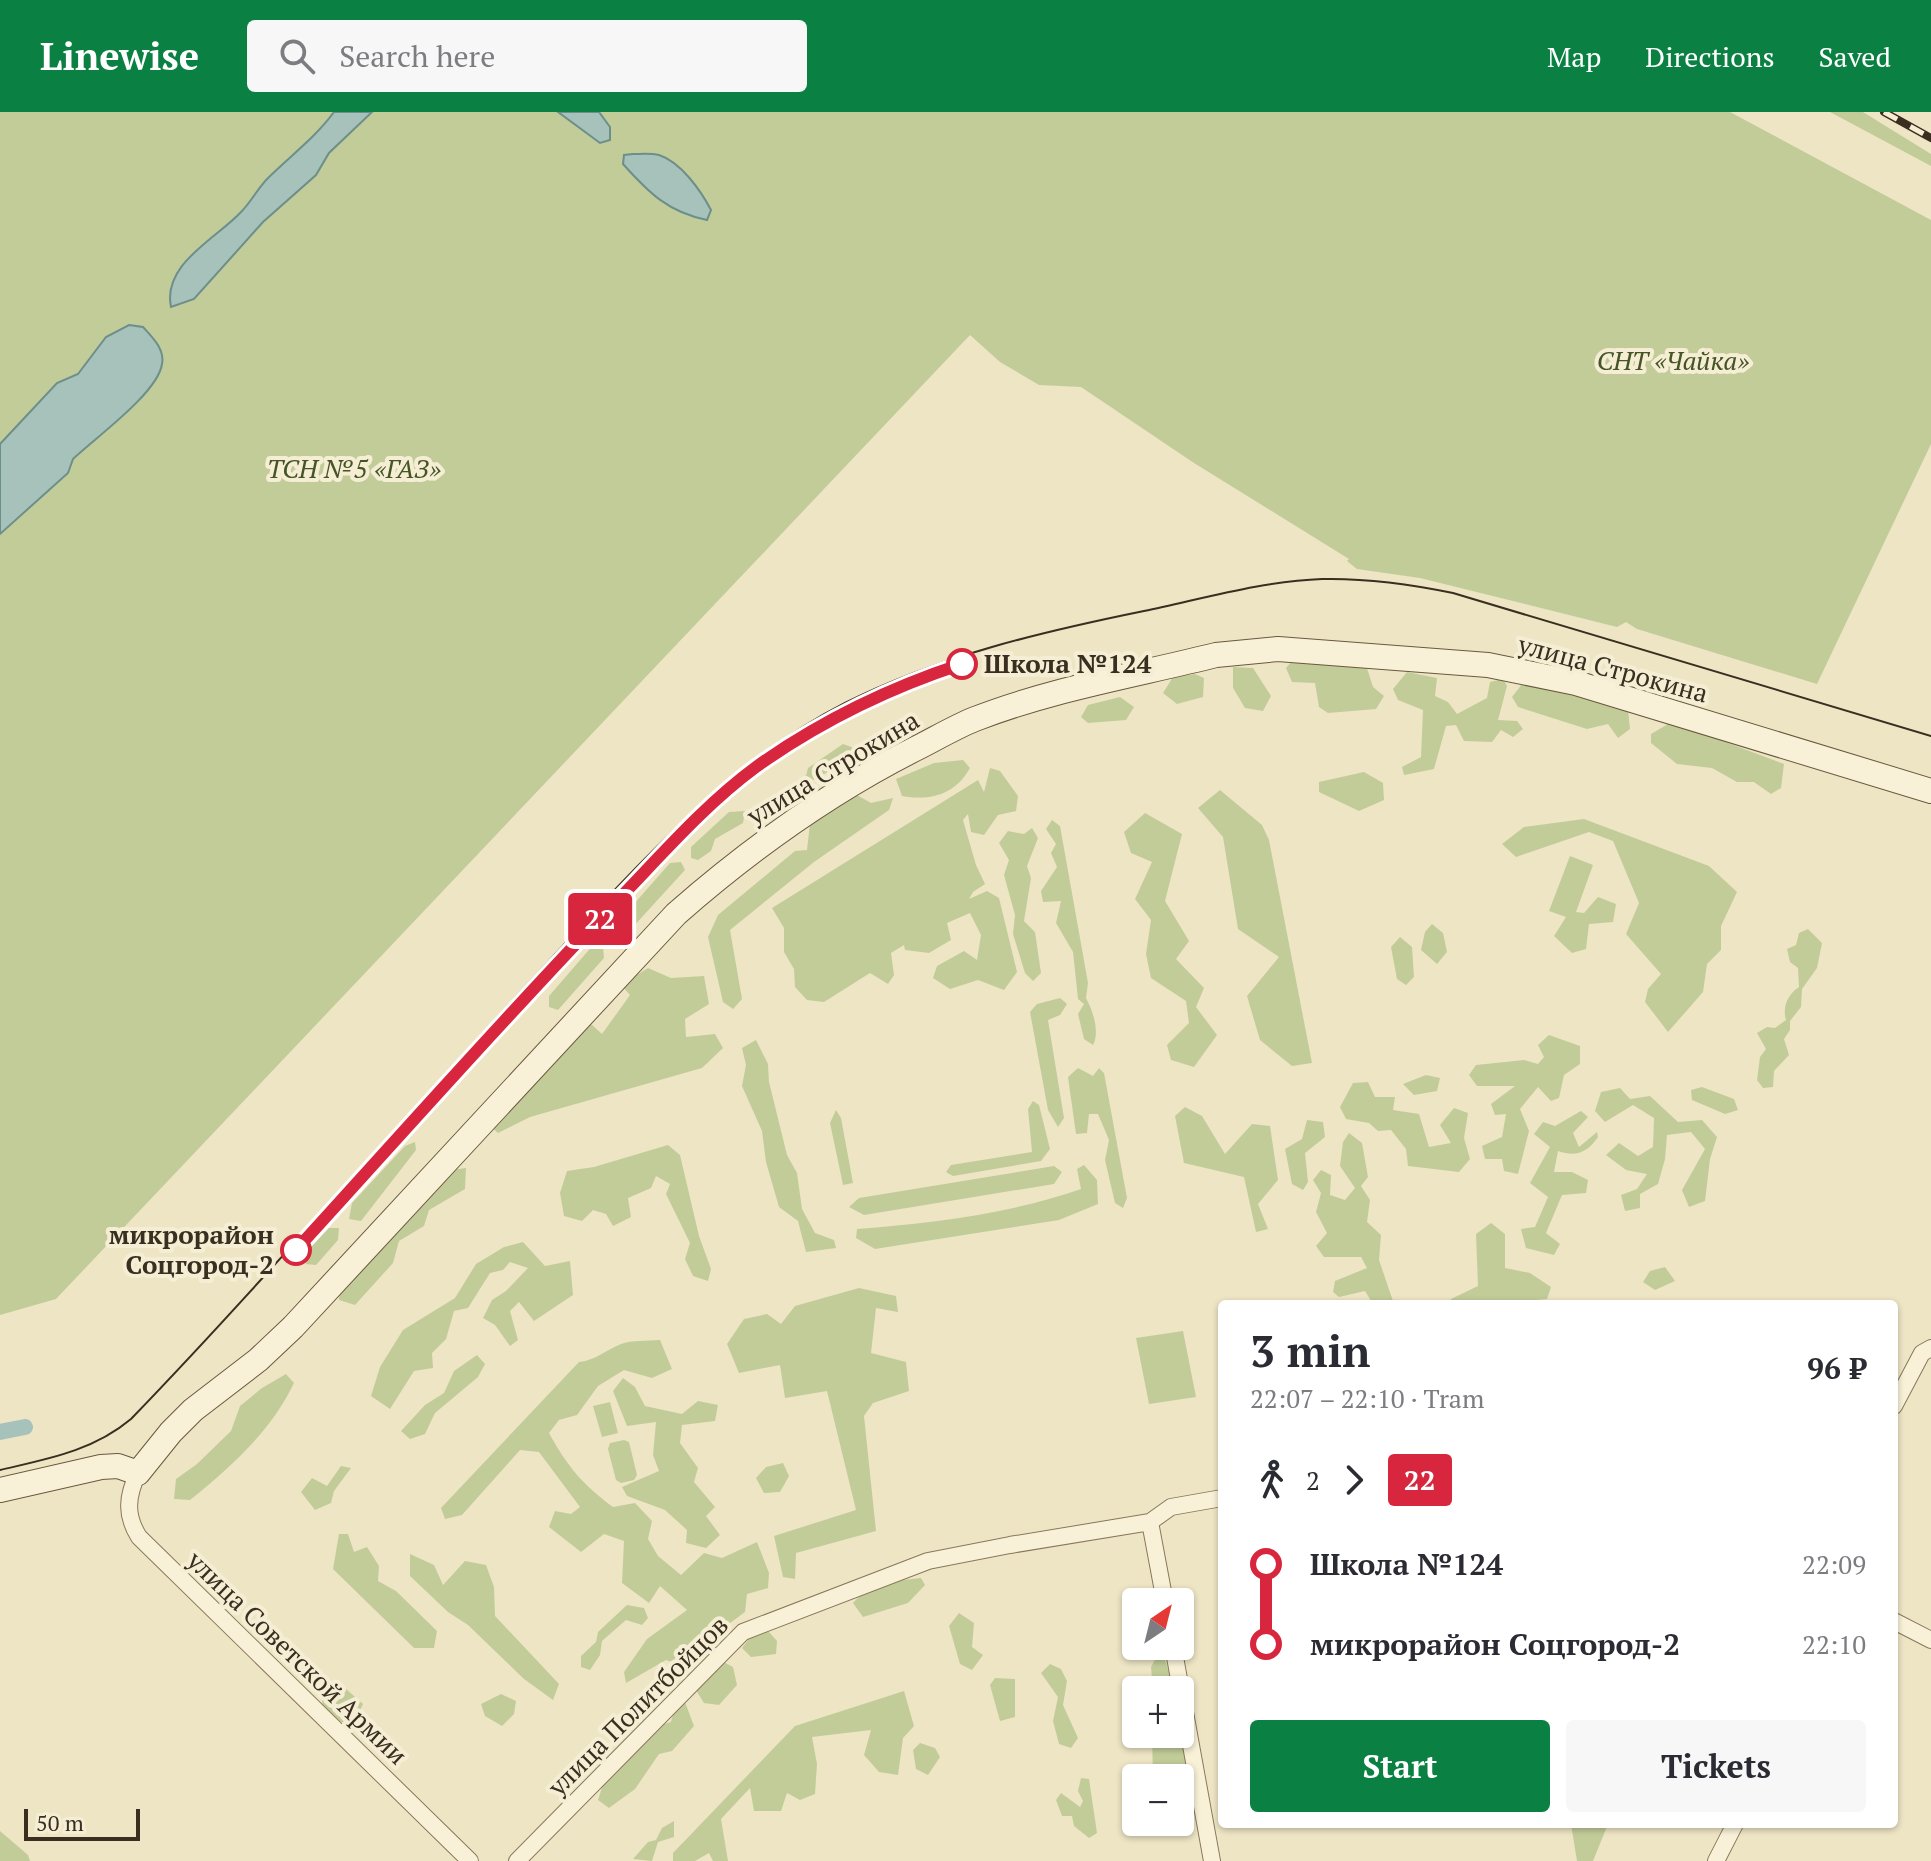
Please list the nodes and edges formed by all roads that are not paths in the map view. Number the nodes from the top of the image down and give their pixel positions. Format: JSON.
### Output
{"nodes":[{"id":1,"x":1931,"y":791,"type":"edge"},
{"id":2,"x":1931,"y":1348,"type":"edge"},
{"id":3,"x":1898,"y":1398,"type":"edge"},
{"id":4,"x":138,"y":1473,"type":"junction"},
{"id":5,"x":0,"y":1490,"type":"edge"},
{"id":6,"x":1218,"y":1499,"type":"edge"},
{"id":7,"x":1150,"y":1522,"type":"junction"},
{"id":8,"x":1162,"y":1588,"type":"edge"},
{"id":9,"x":1898,"y":1623,"type":"edge"},
{"id":10,"x":1931,"y":1640,"type":"edge"},
{"id":11,"x":1176,"y":1660,"type":"edge"},
{"id":12,"x":1733,"y":1828,"type":"edge"},
{"id":13,"x":470,"y":1861,"type":"edge"},
{"id":14,"x":517,"y":1861,"type":"edge"},
{"id":15,"x":1212,"y":1861,"type":"edge"},
{"id":16,"x":1716,"y":1861,"type":"edge"}],
"edges":[{"from":1,"to":4,"type":"street","name":"улица Строкина"},
{"from":2,"to":3,"type":"street"},
{"from":4,"to":5,"type":"street"},
{"from":4,"to":13,"type":"street","name":"улица Советской Армии"},
{"from":6,"to":7,"type":"street","name":"улица Политбойцов"},
{"from":7,"to":8,"type":"street"},
{"from":7,"to":14,"type":"street","name":"улица Политбойцов"},
{"from":9,"to":10,"type":"street"},
{"from":11,"to":15,"type":"street"},
{"from":12,"to":16,"type":"street"}]}
